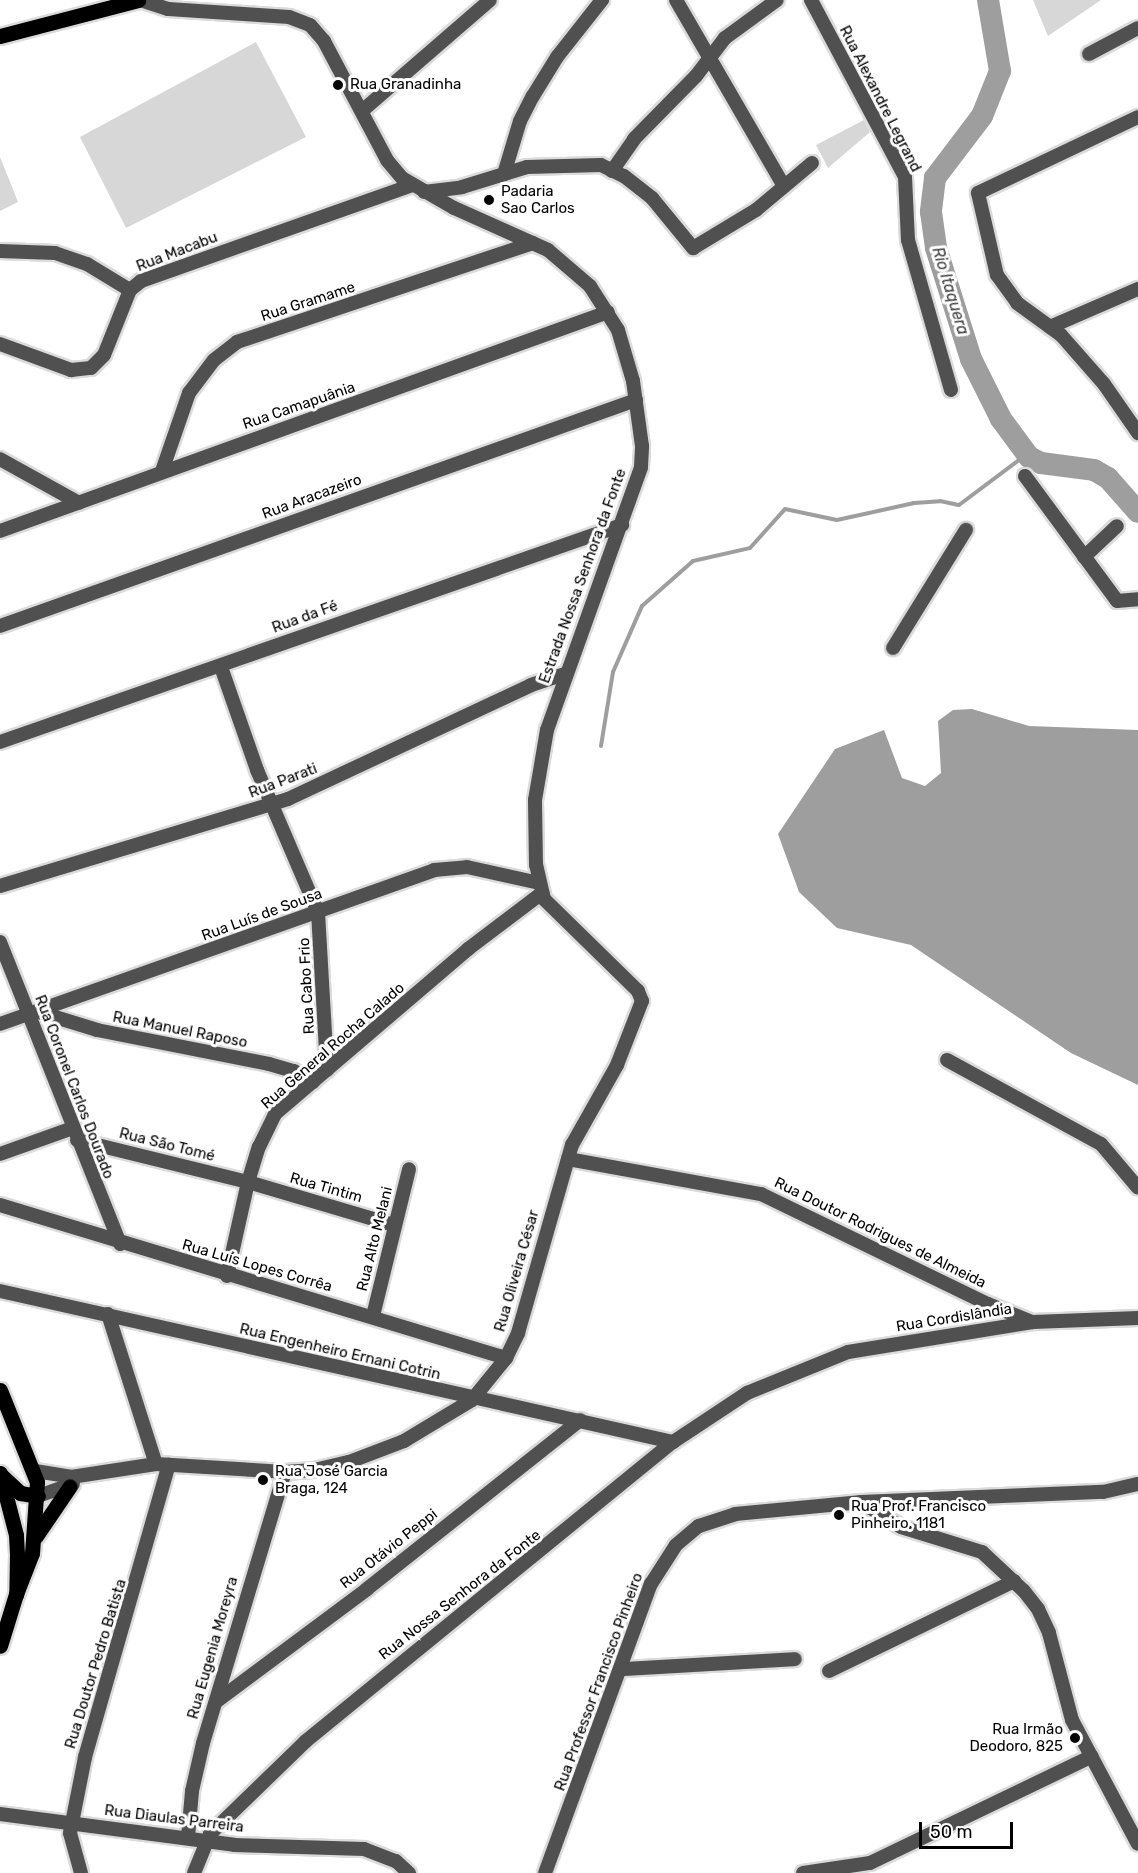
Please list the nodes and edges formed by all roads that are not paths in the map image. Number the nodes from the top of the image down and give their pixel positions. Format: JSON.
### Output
{"nodes":[{"id":1,"x":139,"y":0,"type":"edge"},
{"id":2,"x":490,"y":0,"type":"edge"},
{"id":3,"x":602,"y":0,"type":"edge"},
{"id":4,"x":676,"y":0,"type":"edge"},
{"id":5,"x":777,"y":0,"type":"edge"},
{"id":6,"x":812,"y":0,"type":"edge"},
{"id":7,"x":1138,"y":28,"type":"edge"},
{"id":8,"x":0,"y":36,"type":"edge"},
{"id":9,"x":1089,"y":54,"type":"dead end"},
{"id":10,"x":711,"y":56,"type":"junction"},
{"id":11,"x":362,"y":111,"type":"junction"},
{"id":12,"x":1138,"y":117,"type":"edge"},
{"id":13,"x":812,"y":163,"type":"dead end"},
{"id":14,"x":612,"y":171,"type":"junction"},
{"id":15,"x":504,"y":174,"type":"junction"},
{"id":16,"x":784,"y":186,"type":"junction"},
{"id":17,"x":418,"y":189,"type":"junction"},
{"id":18,"x":533,"y":243,"type":"junction"},
{"id":19,"x":0,"y":251,"type":"edge"},
{"id":20,"x":1138,"y":289,"type":"edge"},
{"id":21,"x":130,"y":290,"type":"junction"},
{"id":22,"x":608,"y":312,"type":"junction"},
{"id":23,"x":1050,"y":327,"type":"junction"},
{"id":24,"x":0,"y":344,"type":"edge"},
{"id":25,"x":951,"y":390,"type":"dead end"},
{"id":26,"x":636,"y":400,"type":"junction"},
{"id":27,"x":1138,"y":433,"type":"edge"},
{"id":28,"x":0,"y":459,"type":"edge"},
{"id":29,"x":162,"y":471,"type":"junction"},
{"id":30,"x":1025,"y":476,"type":"dead end"},
{"id":31,"x":79,"y":503,"type":"junction"},
{"id":32,"x":622,"y":525,"type":"junction"},
{"id":33,"x":1117,"y":526,"type":"dead end"},
{"id":34,"x":966,"y":530,"type":"dead end"},
{"id":35,"x":0,"y":531,"type":"edge"},
{"id":36,"x":1084,"y":557,"type":"junction"},
{"id":37,"x":1138,"y":599,"type":"edge"},
{"id":38,"x":0,"y":626,"type":"edge"},
{"id":39,"x":893,"y":648,"type":"dead end"},
{"id":40,"x":220,"y":667,"type":"junction"},
{"id":41,"x":564,"y":674,"type":"junction"},
{"id":42,"x":0,"y":742,"type":"edge"},
{"id":43,"x":271,"y":805,"type":"junction"},
{"id":44,"x":0,"y":886,"type":"edge"},
{"id":45,"x":540,"y":888,"type":"junction"},
{"id":46,"x":318,"y":912,"type":"junction"},
{"id":47,"x":0,"y":942,"type":"edge"},
{"id":48,"x":34,"y":1013,"type":"junction"},
{"id":49,"x":0,"y":1024,"type":"edge"},
{"id":50,"x":947,"y":1060,"type":"dead end"},
{"id":51,"x":327,"y":1070,"type":"junction"},
{"id":52,"x":313,"y":1082,"type":"junction"},
{"id":53,"x":75,"y":1134,"type":"junction"},
{"id":54,"x":0,"y":1154,"type":"edge"},
{"id":55,"x":568,"y":1159,"type":"junction"},
{"id":56,"x":409,"y":1169,"type":"dead end"},
{"id":57,"x":248,"y":1182,"type":"junction"},
{"id":58,"x":1138,"y":1188,"type":"edge"},
{"id":59,"x":0,"y":1205,"type":"edge"},
{"id":60,"x":393,"y":1225,"type":"junction"},
{"id":61,"x":120,"y":1244,"type":"junction"},
{"id":62,"x":227,"y":1276,"type":"junction"},
{"id":63,"x":0,"y":1291,"type":"edge"},
{"id":64,"x":108,"y":1314,"type":"junction"},
{"id":65,"x":373,"y":1316,"type":"junction"},
{"id":66,"x":1138,"y":1318,"type":"edge"},
{"id":67,"x":1033,"y":1322,"type":"junction"},
{"id":68,"x":506,"y":1358,"type":"junction"},
{"id":69,"x":780,"y":1377,"type":"joint"},
{"id":70,"x":0,"y":1390,"type":"edge"},
{"id":71,"x":471,"y":1400,"type":"junction"},
{"id":72,"x":580,"y":1420,"type":"junction"},
{"id":73,"x":674,"y":1442,"type":"junction"},
{"id":74,"x":163,"y":1465,"type":"junction"},
{"id":75,"x":35,"y":1471,"type":"junction"},
{"id":76,"x":285,"y":1472,"type":"junction"},
{"id":77,"x":0,"y":1473,"type":"edge"},
{"id":78,"x":76,"y":1481,"type":"junction"},
{"id":79,"x":1138,"y":1484,"type":"edge"},
{"id":80,"x":39,"y":1497,"type":"junction"},
{"id":81,"x":861,"y":1502,"type":"junction"},
{"id":82,"x":34,"y":1538,"type":"junction"},
{"id":83,"x":1014,"y":1581,"type":"junction"},
{"id":84,"x":16,"y":1594,"type":"junction"},
{"id":85,"x":0,"y":1646,"type":"edge"},
{"id":86,"x":795,"y":1659,"type":"dead end"},
{"id":87,"x":623,"y":1669,"type":"junction"},
{"id":88,"x":829,"y":1671,"type":"dead end"},
{"id":89,"x":217,"y":1701,"type":"junction"},
{"id":90,"x":1092,"y":1756,"type":"junction"},
{"id":91,"x":0,"y":1814,"type":"edge"},
{"id":92,"x":71,"y":1823,"type":"junction"},
{"id":93,"x":188,"y":1837,"type":"junction"},
{"id":94,"x":204,"y":1842,"type":"junction"},
{"id":95,"x":1138,"y":1844,"type":"edge"},
{"id":96,"x":862,"y":1869,"type":"edge"},
{"id":97,"x":81,"y":1873,"type":"edge"},
{"id":98,"x":194,"y":1873,"type":"edge"},
{"id":99,"x":409,"y":1873,"type":"edge"},
{"id":100,"x":545,"y":1873,"type":"edge"},
{"id":101,"x":803,"y":1873,"type":"edge"}],
"edges":[{"from":1,"to":8,"type":"main road"},
{"from":1,"to":11,"type":"street"},
{"from":2,"to":11,"type":"street"},
{"from":3,"to":15,"type":"street"},
{"from":4,"to":10,"type":"street"},
{"from":5,"to":10,"type":"street"},
{"from":6,"to":25,"type":"street","name":"Rua Alexandre Legrand"},
{"from":7,"to":9,"type":"street"},
{"from":10,"to":14,"type":"street"},
{"from":10,"to":16,"type":"street"},
{"from":11,"to":17,"type":"street"},
{"from":12,"to":23,"type":"street"},
{"from":13,"to":16,"type":"street"},
{"from":14,"to":15,"type":"street","name":"Rua Macabu"},
{"from":14,"to":16,"type":"street"},
{"from":15,"to":17,"type":"street","name":"Rua Macabu"},
{"from":17,"to":18,"type":"street","name":"Estrada Nossa Senhora da Fonte"},
{"from":17,"to":21,"type":"street","name":"Rua Macabu"},
{"from":18,"to":22,"type":"street","name":"Estrada Nossa Senhora da Fonte"},
{"from":18,"to":29,"type":"street","name":"Rua Gramame"},
{"from":19,"to":21,"type":"street"},
{"from":20,"to":23,"type":"street"},
{"from":21,"to":24,"type":"street","name":"Rua Macabu"},
{"from":22,"to":26,"type":"street","name":"Estrada Nossa Senhora da Fonte"},
{"from":22,"to":29,"type":"street","name":"Rua Camapuânia"},
{"from":23,"to":27,"type":"street"},
{"from":26,"to":32,"type":"street","name":"Estrada Nossa Senhora da Fonte"},
{"from":26,"to":38,"type":"street","name":"Rua Aracazeiro"},
{"from":28,"to":31,"type":"street"},
{"from":29,"to":31,"type":"street","name":"Rua Camapuânia"},
{"from":30,"to":36,"type":"street"},
{"from":31,"to":35,"type":"street","name":"Rua Camapuânia"},
{"from":32,"to":40,"type":"street","name":"Rua da Fé"},
{"from":32,"to":41,"type":"street","name":"Estrada Nossa Senhora da Fonte"},
{"from":33,"to":36,"type":"street"},
{"from":34,"to":39,"type":"street"},
{"from":36,"to":37,"type":"street"},
{"from":40,"to":42,"type":"street","name":"Rua da Fé"},
{"from":40,"to":43,"type":"street","name":"Rua Cabo Frio"},
{"from":41,"to":43,"type":"street","name":"Rua Parati"},
{"from":41,"to":45,"type":"street","name":"Estrada Nossa Senhora da Fonte"},
{"from":43,"to":44,"type":"street","name":"Rua Parati"},
{"from":43,"to":46,"type":"street","name":"Rua Cabo Frio"},
{"from":45,"to":46,"type":"street","name":"Rua Luís de Sousa"},
{"from":45,"to":51,"type":"street","name":"Rua General Rocha Calado"},
{"from":45,"to":55,"type":"street","name":"Rua Oliveira César"},
{"from":46,"to":48,"type":"street","name":"Rua Luís de Sousa"},
{"from":46,"to":51,"type":"street","name":"Rua Cabo Frio"},
{"from":47,"to":48,"type":"street","name":"Rua Coronel Carlos Dourado"},
{"from":48,"to":49,"type":"street","name":"Rua Luís de Sousa"},
{"from":48,"to":52,"type":"street","name":"Rua Manuel Raposo"},
{"from":48,"to":53,"type":"street","name":"Rua Coronel Carlos Dourado"},
{"from":50,"to":58,"type":"street"},
{"from":51,"to":52,"type":"street","name":"Rua General Rocha Calado"},
{"from":52,"to":57,"type":"street","name":"Rua General Rocha Calado"},
{"from":53,"to":54,"type":"street"},
{"from":53,"to":57,"type":"street","name":"Rua São Tomé"},
{"from":53,"to":61,"type":"street","name":"Rua Coronel Carlos Dourado"},
{"from":55,"to":67,"type":"street","name":"Rua Doutor Rodrigues de Almeida"},
{"from":55,"to":68,"type":"street","name":"Rua Oliveira César"},
{"from":56,"to":60,"type":"street","name":"Rua Alto Melani"},
{"from":57,"to":60,"type":"street","name":"Rua Tintim"},
{"from":57,"to":62,"type":"street","name":"Rua General Rocha Calado"},
{"from":59,"to":61,"type":"street","name":"Rua Luís Lopes Corrêa"},
{"from":60,"to":65,"type":"street","name":"Rua Alto Melani"},
{"from":61,"to":62,"type":"street","name":"Rua Luís Lopes Corrêa"},
{"from":62,"to":65,"type":"street","name":"Rua Luís Lopes Corrêa"},
{"from":63,"to":64,"type":"street","name":"Rua Engenheiro Ernani Cotrin"},
{"from":64,"to":71,"type":"street","name":"Rua Engenheiro Ernani Cotrin"},
{"from":64,"to":74,"type":"street"},
{"from":65,"to":68,"type":"street","name":"Rua Luís Lopes Corrêa"},
{"from":66,"to":67,"type":"street","name":"Rua Cordislândia"},
{"from":67,"to":69,"type":"street","name":"Rua Cordislândia"},
{"from":68,"to":71,"type":"street","name":"Rua Oliveira César"},
{"from":69,"to":73,"type":"street","name":"Rua Nossa Senhora da Fonte"},
{"from":70,"to":75,"type":"main road"},
{"from":71,"to":72,"type":"street","name":"Rua Engenheiro Ernani Cotrin"},
{"from":71,"to":76,"type":"street","name":"Rua Oliveira César"},
{"from":72,"to":73,"type":"street","name":"Rua Engenheiro Ernani Cotrin"},
{"from":72,"to":89,"type":"street","name":"Rua Otávio Peppi"},
{"from":73,"to":94,"type":"street","name":"Rua Nossa Senhora da Fonte"},
{"from":74,"to":76,"type":"street","name":"Rua Oliveira César"},
{"from":74,"to":78,"type":"street","name":"Rua Oliveira César"},
{"from":74,"to":92,"type":"street","name":"Rua Doutor Pedro Batista"},
{"from":75,"to":78,"type":"street"},
{"from":75,"to":80,"type":"main road"},
{"from":76,"to":89,"type":"street","name":"Rua Eugenia Moreyra"},
{"from":77,"to":80,"type":"main road"},
{"from":77,"to":84,"type":"main road"},
{"from":78,"to":80,"type":"street"},
{"from":78,"to":82,"type":"main road"},
{"from":79,"to":81,"type":"street","name":"Rua Professor Francisco Pinheiro"},
{"from":80,"to":82,"type":"main road"},
{"from":81,"to":83,"type":"street"},
{"from":81,"to":87,"type":"street","name":"Rua Professor Francisco Pinheiro"},
{"from":82,"to":84,"type":"main road"},
{"from":83,"to":88,"type":"street"},
{"from":83,"to":90,"type":"street"},
{"from":84,"to":85,"type":"main road"},
{"from":86,"to":87,"type":"street"},
{"from":87,"to":100,"type":"street","name":"Rua Professor Francisco Pinheiro"},
{"from":89,"to":93,"type":"street","name":"Rua Eugenia Moreyra"},
{"from":90,"to":95,"type":"street"},
{"from":90,"to":96,"type":"street"},
{"from":91,"to":92,"type":"street","name":"Rua Diaulas Parreira"},
{"from":92,"to":93,"type":"street","name":"Rua Diaulas Parreira"},
{"from":92,"to":97,"type":"street","name":"Rua Doutor Pedro Batista"},
{"from":93,"to":94,"type":"street","name":"Rua Diaulas Parreira"},
{"from":94,"to":98,"type":"street","name":"Rua Nossa Senhora da Fonte"},
{"from":94,"to":99,"type":"street","name":"Rua Diaulas Parreira"},
{"from":96,"to":101,"type":"street"}]}
